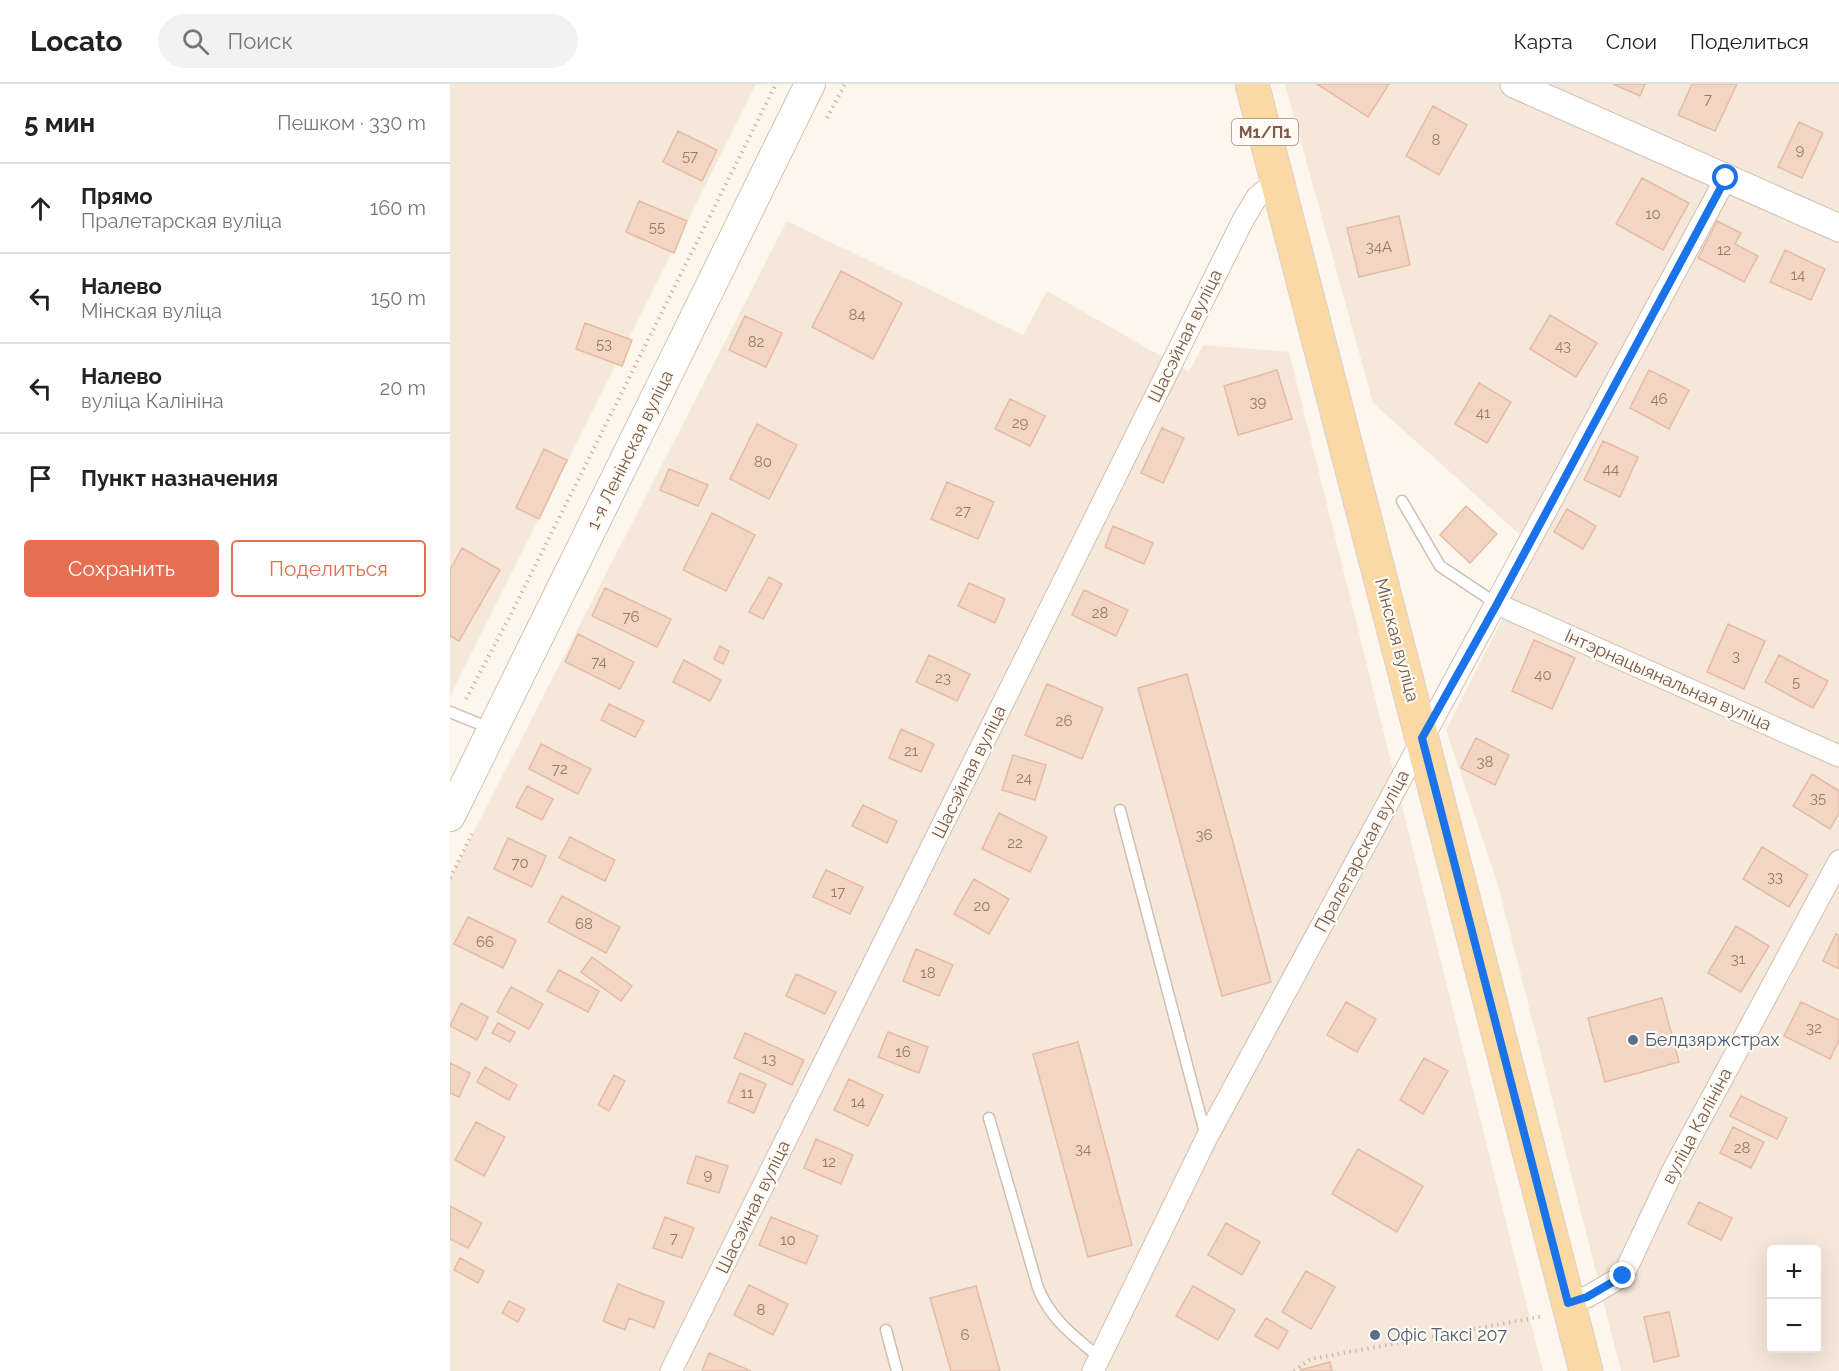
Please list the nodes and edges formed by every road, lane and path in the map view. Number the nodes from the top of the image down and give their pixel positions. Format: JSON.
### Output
{"nodes":[{"id":1,"x":776,"y":84,"type":"edge"},
{"id":2,"x":810,"y":84,"type":"edge"},
{"id":3,"x":1252,"y":84,"type":"edge"},
{"id":4,"x":1514,"y":84,"type":"edge"},
{"id":5,"x":1726,"y":178,"type":"junction"},
{"id":6,"x":1278,"y":180,"type":"junction"},
{"id":7,"x":1839,"y":228,"type":"edge"},
{"id":8,"x":1402,"y":501,"type":"dead end"},
{"id":9,"x":1497,"y":604,"type":"junction"},
{"id":10,"x":453,"y":714,"type":"edge"},
{"id":11,"x":492,"y":729,"type":"junction"},
{"id":12,"x":1422,"y":738,"type":"junction"},
{"id":13,"x":1839,"y":756,"type":"edge"},
{"id":14,"x":1120,"y":810,"type":"dead end"},
{"id":15,"x":450,"y":816,"type":"edge"},
{"id":16,"x":1839,"y":861,"type":"edge"},
{"id":17,"x":989,"y":1118,"type":"dead end"},
{"id":18,"x":1206,"y":1139,"type":"junction"},
{"id":19,"x":1558,"y":1309,"type":"junction"},
{"id":20,"x":886,"y":1330,"type":"dead end"},
{"id":21,"x":1096,"y":1364,"type":"edge"},
{"id":22,"x":671,"y":1371,"type":"edge"},
{"id":23,"x":897,"y":1371,"type":"edge"},
{"id":24,"x":1294,"y":1371,"type":"edge"},
{"id":25,"x":1586,"y":1371,"type":"edge"}],
"edges":[{"from":1,"to":10,"type":"path"},
{"from":2,"to":11,"type":"main road","name":"1-я Ленінская вуліца"},
{"from":3,"to":6,"type":"main road","name":"Мінская вуліца","number":"М1/П1"},
{"from":4,"to":5,"type":"street"},
{"from":5,"to":7,"type":"street"},
{"from":5,"to":9,"type":"street","name":"Пралетарская вуліца"},
{"from":6,"to":12,"type":"main road","name":"Мінская вуліца","number":"М1/П1"},
{"from":6,"to":22,"type":"street","name":"Шасэйная вуліца"},
{"from":8,"to":9,"type":"lane"},
{"from":9,"to":12,"type":"street","name":"Пралетарская вуліца"},
{"from":9,"to":13,"type":"street","name":"Інтэрнацыянальная вуліца"},
{"from":10,"to":11,"type":"lane"},
{"from":11,"to":15,"type":"main road","name":"1-я Ленінская вуліца"},
{"from":12,"to":18,"type":"street","name":"Пралетарская вуліца"},
{"from":12,"to":19,"type":"main road","name":"Мінская вуліца","number":"М1/П1"},
{"from":14,"to":18,"type":"lane"},
{"from":16,"to":19,"type":"street","name":"вуліца Калініна"},
{"from":17,"to":21,"type":"lane"},
{"from":18,"to":21,"type":"street","name":"Пралетарская вуліца"},
{"from":19,"to":24,"type":"path"},
{"from":19,"to":25,"type":"main road","name":"Мінская вуліца","number":"М1/П1"},
{"from":20,"to":23,"type":"lane"}]}
